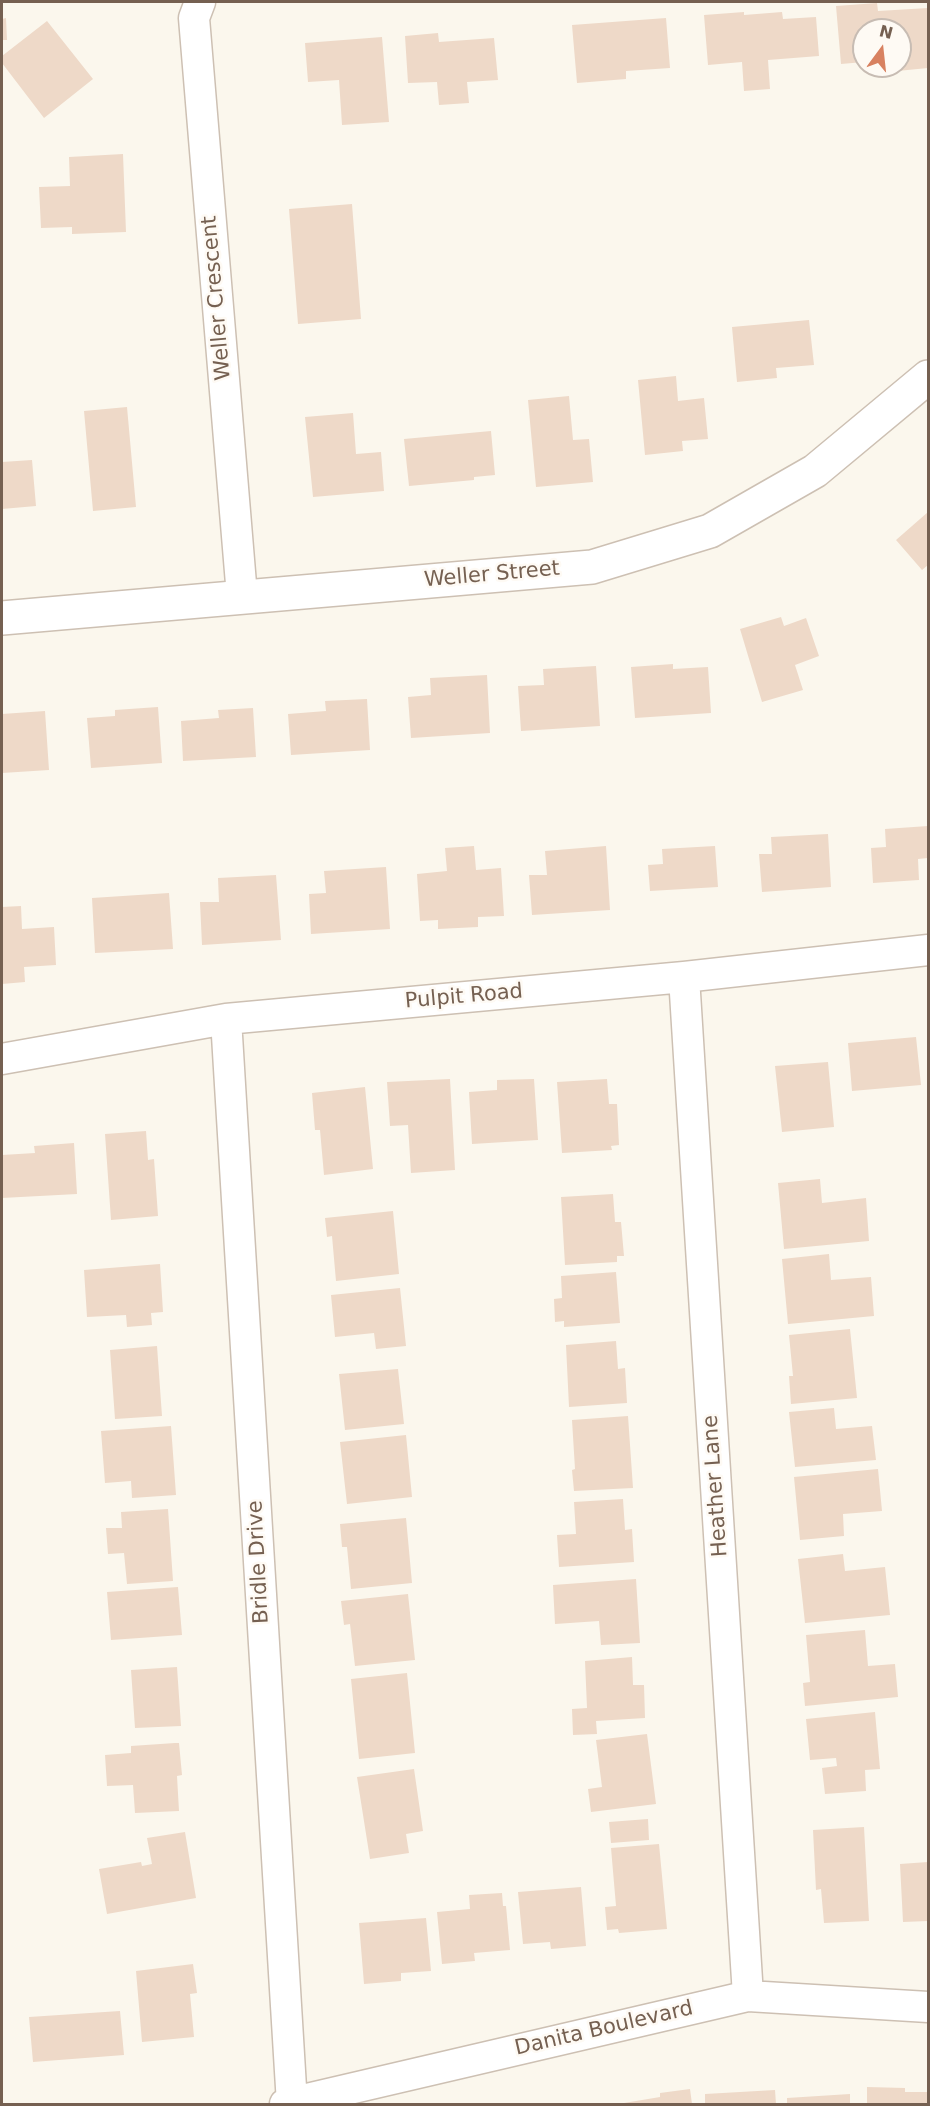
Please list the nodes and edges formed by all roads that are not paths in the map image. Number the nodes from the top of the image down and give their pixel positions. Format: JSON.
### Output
{"nodes":[{"id":1,"x":201,"y":2,"type":"edge"},
{"id":2,"x":928,"y":377,"type":"edge"},
{"id":3,"x":242,"y":596,"type":"junction"},
{"id":4,"x":2,"y":618,"type":"edge"},
{"id":5,"x":928,"y":950,"type":"edge"},
{"id":6,"x":684,"y":977,"type":"junction"},
{"id":7,"x":226,"y":1019,"type":"junction"},
{"id":8,"x":2,"y":1059,"type":"edge"},
{"id":9,"x":748,"y":1995,"type":"junction"},
{"id":10,"x":928,"y":2007,"type":"edge"},
{"id":11,"x":290,"y":2104,"type":"edge"}],
"edges":[{"from":1,"to":3,"type":"street","name":"Weller Crescent"},
{"from":2,"to":3,"type":"street","name":"Weller Street"},
{"from":3,"to":4,"type":"street","name":"Weller Street"},
{"from":5,"to":6,"type":"street","name":"Pulpit Road"},
{"from":6,"to":7,"type":"street","name":"Pulpit Road"},
{"from":6,"to":9,"type":"street","name":"Heather Lane"},
{"from":7,"to":8,"type":"street","name":"Pulpit Road"},
{"from":7,"to":11,"type":"street","name":"Bridle Drive"},
{"from":9,"to":10,"type":"street","name":"Danita Boulevard"},
{"from":9,"to":11,"type":"street","name":"Danita Boulevard"}]}
